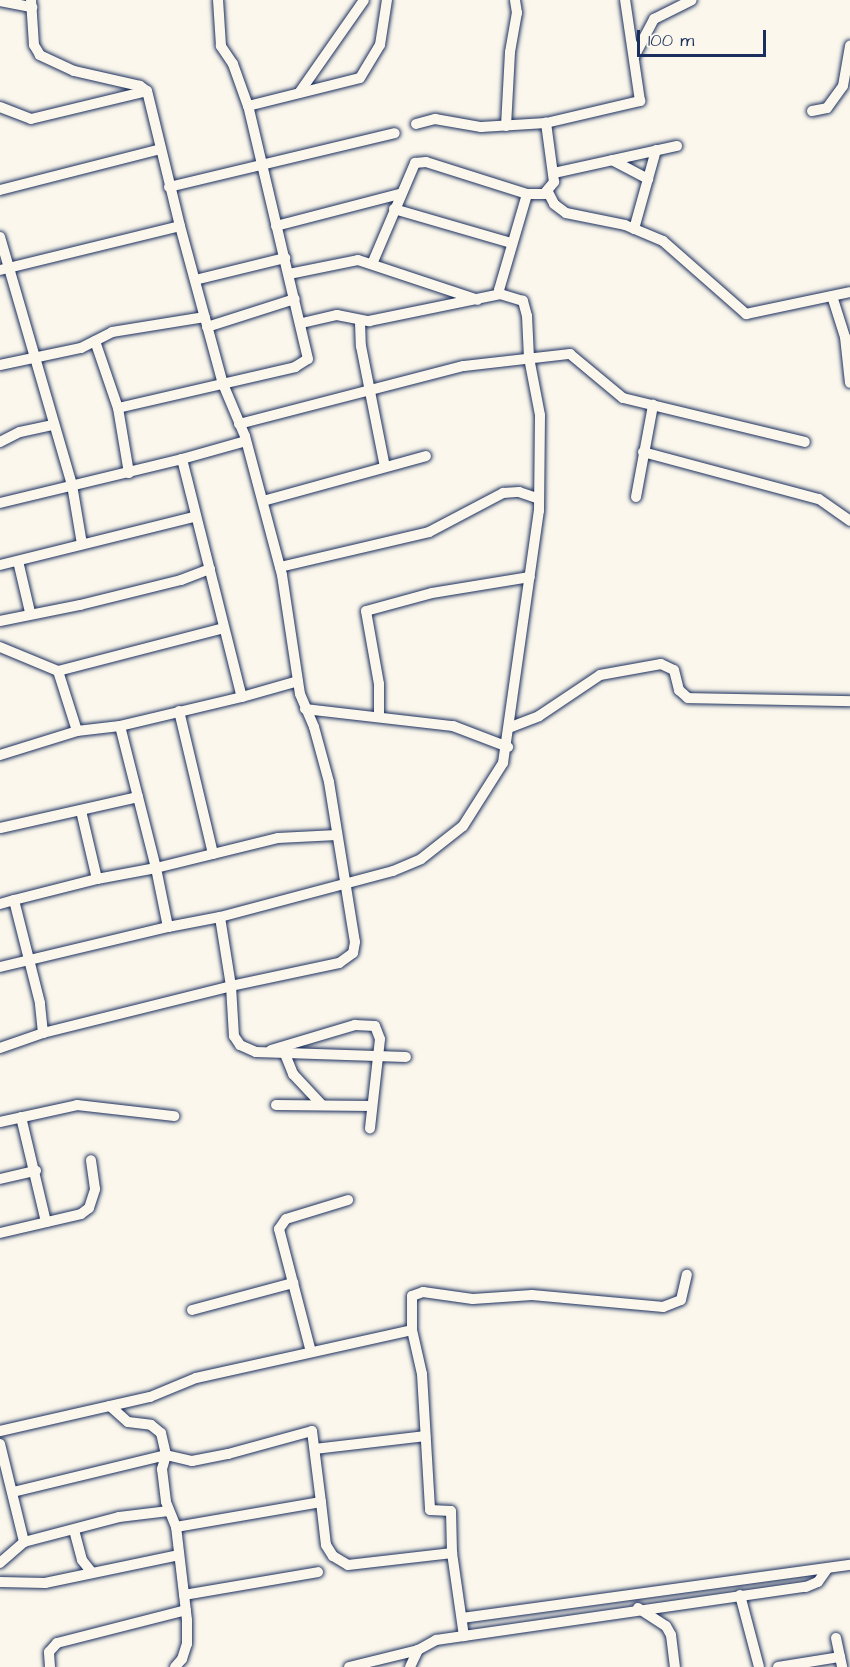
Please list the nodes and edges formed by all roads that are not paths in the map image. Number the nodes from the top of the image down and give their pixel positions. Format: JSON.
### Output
{"nodes":[{"id":1,"x":218,"y":0,"type":"edge"},
{"id":2,"x":364,"y":0,"type":"edge"},
{"id":3,"x":387,"y":0,"type":"edge"},
{"id":4,"x":515,"y":0,"type":"edge"},
{"id":5,"x":625,"y":0,"type":"edge"},
{"id":6,"x":692,"y":0,"type":"edge"},
{"id":7,"x":0,"y":1,"type":"edge"},
{"id":8,"x":32,"y":4,"type":"edge"},
{"id":9,"x":850,"y":46,"type":"edge"},
{"id":10,"x":634,"y":55,"type":"junction"},
{"id":11,"x":147,"y":91,"type":"junction"},
{"id":12,"x":298,"y":93,"type":"junction"},
{"id":13,"x":248,"y":106,"type":"junction"},
{"id":14,"x":0,"y":107,"type":"edge"},
{"id":15,"x":812,"y":111,"type":"dead end"},
{"id":16,"x":546,"y":123,"type":"junction"},
{"id":17,"x":416,"y":124,"type":"dead end"},
{"id":18,"x":506,"y":126,"type":"junction"},
{"id":19,"x":395,"y":133,"type":"dead end"},
{"id":20,"x":677,"y":146,"type":"dead end"},
{"id":21,"x":161,"y":149,"type":"junction"},
{"id":22,"x":656,"y":150,"type":"junction"},
{"id":23,"x":612,"y":160,"type":"junction"},
{"id":24,"x":261,"y":167,"type":"junction"},
{"id":25,"x":554,"y":173,"type":"junction"},
{"id":26,"x":648,"y":179,"type":"junction"},
{"id":27,"x":169,"y":187,"type":"junction"},
{"id":28,"x":0,"y":190,"type":"edge"},
{"id":29,"x":549,"y":192,"type":"junction"},
{"id":30,"x":400,"y":194,"type":"junction"},
{"id":31,"x":527,"y":194,"type":"junction"},
{"id":32,"x":394,"y":209,"type":"junction"},
{"id":33,"x":180,"y":226,"type":"junction"},
{"id":34,"x":276,"y":226,"type":"junction"},
{"id":35,"x":634,"y":229,"type":"junction"},
{"id":36,"x":0,"y":237,"type":"edge"},
{"id":37,"x":511,"y":243,"type":"junction"},
{"id":38,"x":285,"y":258,"type":"junction"},
{"id":39,"x":372,"y":264,"type":"junction"},
{"id":40,"x":4,"y":269,"type":"edge"},
{"id":41,"x":289,"y":274,"type":"junction"},
{"id":42,"x":195,"y":280,"type":"junction"},
{"id":43,"x":850,"y":292,"type":"edge"},
{"id":44,"x":500,"y":294,"type":"junction"},
{"id":45,"x":832,"y":296,"type":"junction"},
{"id":46,"x":295,"y":299,"type":"junction"},
{"id":47,"x":478,"y":300,"type":"junction"},
{"id":48,"x":206,"y":322,"type":"junction"},
{"id":49,"x":302,"y":322,"type":"junction"},
{"id":50,"x":360,"y":322,"type":"junction"},
{"id":51,"x":95,"y":341,"type":"junction"},
{"id":52,"x":34,"y":358,"type":"junction"},
{"id":53,"x":529,"y":358,"type":"junction"},
{"id":54,"x":0,"y":365,"type":"edge"},
{"id":55,"x":850,"y":383,"type":"edge"},
{"id":56,"x":223,"y":384,"type":"junction"},
{"id":57,"x":370,"y":392,"type":"junction"},
{"id":58,"x":653,"y":405,"type":"junction"},
{"id":59,"x":118,"y":408,"type":"junction"},
{"id":60,"x":239,"y":424,"type":"junction"},
{"id":61,"x":54,"y":425,"type":"junction"},
{"id":62,"x":246,"y":441,"type":"junction"},
{"id":63,"x":0,"y":442,"type":"edge"},
{"id":64,"x":805,"y":442,"type":"dead end"},
{"id":65,"x":643,"y":452,"type":"junction"},
{"id":66,"x":426,"y":456,"type":"dead end"},
{"id":67,"x":182,"y":459,"type":"junction"},
{"id":68,"x":385,"y":467,"type":"junction"},
{"id":69,"x":129,"y":473,"type":"junction"},
{"id":70,"x":72,"y":485,"type":"junction"},
{"id":71,"x":636,"y":496,"type":"dead end"},
{"id":72,"x":539,"y":500,"type":"junction"},
{"id":73,"x":262,"y":501,"type":"junction"},
{"id":74,"x":0,"y":503,"type":"edge"},
{"id":75,"x":194,"y":517,"type":"junction"},
{"id":76,"x":850,"y":521,"type":"edge"},
{"id":77,"x":82,"y":544,"type":"junction"},
{"id":78,"x":18,"y":561,"type":"junction"},
{"id":79,"x":0,"y":564,"type":"edge"},
{"id":80,"x":280,"y":567,"type":"junction"},
{"id":81,"x":210,"y":569,"type":"junction"},
{"id":82,"x":530,"y":577,"type":"junction"},
{"id":83,"x":30,"y":612,"type":"junction"},
{"id":84,"x":0,"y":621,"type":"edge"},
{"id":85,"x":224,"y":628,"type":"junction"},
{"id":86,"x":0,"y":647,"type":"edge"},
{"id":87,"x":58,"y":671,"type":"junction"},
{"id":88,"x":298,"y":681,"type":"junction"},
{"id":89,"x":242,"y":697,"type":"junction"},
{"id":90,"x":850,"y":701,"type":"edge"},
{"id":91,"x":305,"y":709,"type":"junction"},
{"id":92,"x":179,"y":711,"type":"junction"},
{"id":93,"x":379,"y":716,"type":"junction"},
{"id":94,"x":120,"y":726,"type":"junction"},
{"id":95,"x":511,"y":727,"type":"junction"},
{"id":96,"x":77,"y":731,"type":"junction"},
{"id":97,"x":508,"y":747,"type":"junction"},
{"id":98,"x":0,"y":755,"type":"edge"},
{"id":99,"x":138,"y":797,"type":"junction"},
{"id":100,"x":81,"y":811,"type":"junction"},
{"id":101,"x":0,"y":828,"type":"edge"},
{"id":102,"x":337,"y":835,"type":"junction"},
{"id":103,"x":213,"y":854,"type":"junction"},
{"id":104,"x":156,"y":868,"type":"junction"},
{"id":105,"x":97,"y":879,"type":"junction"},
{"id":106,"x":344,"y":883,"type":"junction"},
{"id":107,"x":14,"y":900,"type":"junction"},
{"id":108,"x":0,"y":904,"type":"edge"},
{"id":109,"x":220,"y":917,"type":"junction"},
{"id":110,"x":168,"y":927,"type":"junction"},
{"id":111,"x":30,"y":961,"type":"junction"},
{"id":112,"x":0,"y":967,"type":"edge"},
{"id":113,"x":231,"y":986,"type":"junction"},
{"id":114,"x":43,"y":1033,"type":"junction"},
{"id":115,"x":0,"y":1048,"type":"edge"},
{"id":116,"x":263,"y":1053,"type":"junction"},
{"id":117,"x":285,"y":1054,"type":"junction"},
{"id":118,"x":379,"y":1056,"type":"junction"},
{"id":119,"x":406,"y":1058,"type":"dead end"},
{"id":120,"x":276,"y":1105,"type":"dead end"},
{"id":121,"x":322,"y":1105,"type":"junction"},
{"id":122,"x":371,"y":1106,"type":"junction"},
{"id":123,"x":174,"y":1116,"type":"dead end"},
{"id":124,"x":21,"y":1117,"type":"junction"},
{"id":125,"x":0,"y":1122,"type":"edge"},
{"id":126,"x":370,"y":1128,"type":"dead end"},
{"id":127,"x":91,"y":1160,"type":"dead end"},
{"id":128,"x":36,"y":1171,"type":"junction"},
{"id":129,"x":0,"y":1179,"type":"edge"},
{"id":130,"x":348,"y":1200,"type":"dead end"},
{"id":131,"x":46,"y":1222,"type":"junction"},
{"id":132,"x":0,"y":1233,"type":"edge"},
{"id":133,"x":687,"y":1275,"type":"dead end"},
{"id":134,"x":293,"y":1283,"type":"junction"},
{"id":135,"x":192,"y":1311,"type":"dead end"},
{"id":136,"x":412,"y":1330,"type":"junction"},
{"id":137,"x":311,"y":1352,"type":"junction"},
{"id":138,"x":110,"y":1407,"type":"junction"},
{"id":139,"x":0,"y":1431,"type":"edge"},
{"id":140,"x":425,"y":1436,"type":"junction"},
{"id":141,"x":0,"y":1444,"type":"edge"},
{"id":142,"x":315,"y":1449,"type":"junction"},
{"id":143,"x":166,"y":1455,"type":"junction"},
{"id":144,"x":12,"y":1492,"type":"junction"},
{"id":145,"x":321,"y":1502,"type":"junction"},
{"id":146,"x":169,"y":1511,"type":"junction"},
{"id":147,"x":176,"y":1527,"type":"junction"},
{"id":148,"x":74,"y":1530,"type":"junction"},
{"id":149,"x":24,"y":1542,"type":"junction"},
{"id":150,"x":452,"y":1553,"type":"junction"},
{"id":151,"x":179,"y":1555,"type":"junction"},
{"id":152,"x":0,"y":1563,"type":"edge"},
{"id":153,"x":850,"y":1565,"type":"edge"},
{"id":154,"x":827,"y":1569,"type":"junction"},
{"id":155,"x":318,"y":1572,"type":"dead end"},
{"id":156,"x":92,"y":1573,"type":"junction"},
{"id":157,"x":0,"y":1582,"type":"edge"},
{"id":158,"x":184,"y":1595,"type":"junction"},
{"id":159,"x":740,"y":1595,"type":"junction"},
{"id":160,"x":638,"y":1608,"type":"junction"},
{"id":161,"x":186,"y":1610,"type":"junction"},
{"id":162,"x":462,"y":1618,"type":"junction"},
{"id":163,"x":464,"y":1636,"type":"junction"},
{"id":164,"x":836,"y":1638,"type":"dead end"},
{"id":165,"x":418,"y":1650,"type":"junction"},
{"id":166,"x":841,"y":1662,"type":"edge"},
{"id":167,"x":50,"y":1667,"type":"edge"},
{"id":168,"x":175,"y":1667,"type":"edge"},
{"id":169,"x":349,"y":1667,"type":"edge"},
{"id":170,"x":410,"y":1667,"type":"edge"},
{"id":171,"x":675,"y":1667,"type":"edge"},
{"id":172,"x":759,"y":1667,"type":"edge"},
{"id":173,"x":778,"y":1667,"type":"edge"}],
"edges":[{"from":1,"to":13,"type":"street"},
{"from":2,"to":12,"type":"street"},
{"from":3,"to":12,"type":"street"},
{"from":4,"to":18,"type":"street"},
{"from":5,"to":10,"type":"street"},
{"from":6,"to":10,"type":"street"},
{"from":7,"to":8,"type":"street"},
{"from":8,"to":11,"type":"street"},
{"from":9,"to":15,"type":"street"},
{"from":10,"to":16,"type":"street"},
{"from":11,"to":14,"type":"street"},
{"from":11,"to":21,"type":"street"},
{"from":12,"to":13,"type":"street"},
{"from":13,"to":24,"type":"street"},
{"from":16,"to":18,"type":"street"},
{"from":16,"to":25,"type":"street"},
{"from":17,"to":18,"type":"street"},
{"from":19,"to":24,"type":"street"},
{"from":20,"to":22,"type":"street"},
{"from":21,"to":27,"type":"street"},
{"from":21,"to":28,"type":"street"},
{"from":22,"to":23,"type":"street"},
{"from":22,"to":26,"type":"street"},
{"from":23,"to":25,"type":"street"},
{"from":23,"to":26,"type":"street"},
{"from":24,"to":27,"type":"street"},
{"from":24,"to":34,"type":"street"},
{"from":25,"to":29,"type":"street"},
{"from":26,"to":35,"type":"street"},
{"from":27,"to":33,"type":"street"},
{"from":29,"to":31,"type":"street"},
{"from":29,"to":35,"type":"street"},
{"from":30,"to":31,"type":"street"},
{"from":30,"to":32,"type":"street"},
{"from":30,"to":34,"type":"street"},
{"from":31,"to":37,"type":"street"},
{"from":32,"to":37,"type":"street"},
{"from":32,"to":39,"type":"street"},
{"from":33,"to":40,"type":"street"},
{"from":33,"to":42,"type":"street"},
{"from":34,"to":38,"type":"street"},
{"from":35,"to":45,"type":"street"},
{"from":36,"to":40,"type":"street"},
{"from":37,"to":44,"type":"street"},
{"from":38,"to":41,"type":"street"},
{"from":38,"to":42,"type":"street"},
{"from":39,"to":41,"type":"street"},
{"from":39,"to":47,"type":"street"},
{"from":40,"to":52,"type":"street"},
{"from":41,"to":46,"type":"street"},
{"from":42,"to":48,"type":"street"},
{"from":43,"to":45,"type":"street"},
{"from":44,"to":47,"type":"street"},
{"from":44,"to":53,"type":"street"},
{"from":45,"to":55,"type":"street"},
{"from":46,"to":48,"type":"street"},
{"from":46,"to":49,"type":"street"},
{"from":47,"to":50,"type":"street"},
{"from":48,"to":51,"type":"street"},
{"from":48,"to":56,"type":"street"},
{"from":49,"to":50,"type":"street"},
{"from":49,"to":56,"type":"street"},
{"from":50,"to":57,"type":"street"},
{"from":51,"to":52,"type":"street"},
{"from":51,"to":59,"type":"street"},
{"from":52,"to":54,"type":"street"},
{"from":52,"to":61,"type":"street"},
{"from":53,"to":57,"type":"street"},
{"from":53,"to":58,"type":"street"},
{"from":53,"to":72,"type":"street"},
{"from":56,"to":59,"type":"street"},
{"from":56,"to":60,"type":"street"},
{"from":57,"to":60,"type":"street"},
{"from":57,"to":68,"type":"street"},
{"from":58,"to":64,"type":"street"},
{"from":58,"to":65,"type":"street"},
{"from":59,"to":69,"type":"street"},
{"from":60,"to":62,"type":"street"},
{"from":61,"to":63,"type":"street"},
{"from":61,"to":70,"type":"street"},
{"from":62,"to":67,"type":"street"},
{"from":62,"to":73,"type":"street"},
{"from":65,"to":71,"type":"street"},
{"from":65,"to":76,"type":"street"},
{"from":66,"to":68,"type":"street"},
{"from":67,"to":69,"type":"street"},
{"from":67,"to":75,"type":"street"},
{"from":68,"to":73,"type":"street"},
{"from":69,"to":70,"type":"street"},
{"from":70,"to":74,"type":"street"},
{"from":70,"to":77,"type":"street"},
{"from":72,"to":80,"type":"street"},
{"from":72,"to":82,"type":"street"},
{"from":73,"to":80,"type":"street"},
{"from":75,"to":77,"type":"street"},
{"from":75,"to":81,"type":"street"},
{"from":77,"to":78,"type":"street"},
{"from":78,"to":79,"type":"street"},
{"from":78,"to":83,"type":"street"},
{"from":80,"to":88,"type":"street"},
{"from":81,"to":83,"type":"street"},
{"from":81,"to":85,"type":"street"},
{"from":82,"to":93,"type":"street"},
{"from":82,"to":95,"type":"street"},
{"from":83,"to":84,"type":"street"},
{"from":85,"to":87,"type":"street"},
{"from":85,"to":89,"type":"street"},
{"from":86,"to":87,"type":"street"},
{"from":87,"to":96,"type":"street"},
{"from":88,"to":89,"type":"street"},
{"from":88,"to":91,"type":"street"},
{"from":89,"to":92,"type":"street"},
{"from":90,"to":95,"type":"street"},
{"from":91,"to":93,"type":"street"},
{"from":91,"to":102,"type":"street"},
{"from":92,"to":94,"type":"street"},
{"from":92,"to":103,"type":"street"},
{"from":93,"to":97,"type":"street"},
{"from":94,"to":96,"type":"street"},
{"from":94,"to":99,"type":"street"},
{"from":95,"to":97,"type":"street"},
{"from":96,"to":98,"type":"street"},
{"from":97,"to":106,"type":"street"},
{"from":99,"to":100,"type":"street"},
{"from":99,"to":104,"type":"street"},
{"from":100,"to":101,"type":"street"},
{"from":100,"to":105,"type":"street"},
{"from":102,"to":103,"type":"street"},
{"from":102,"to":106,"type":"street"},
{"from":103,"to":104,"type":"street"},
{"from":104,"to":105,"type":"street"},
{"from":104,"to":110,"type":"street"},
{"from":105,"to":107,"type":"street"},
{"from":106,"to":109,"type":"street"},
{"from":106,"to":113,"type":"street"},
{"from":107,"to":108,"type":"street"},
{"from":107,"to":111,"type":"street"},
{"from":109,"to":110,"type":"street"},
{"from":109,"to":113,"type":"street"},
{"from":110,"to":111,"type":"street"},
{"from":111,"to":112,"type":"street"},
{"from":111,"to":114,"type":"street"},
{"from":113,"to":114,"type":"street"},
{"from":113,"to":116,"type":"street"},
{"from":114,"to":115,"type":"street"},
{"from":116,"to":117,"type":"street"},
{"from":116,"to":118,"type":"street"},
{"from":117,"to":118,"type":"street"},
{"from":117,"to":121,"type":"street"},
{"from":118,"to":119,"type":"street"},
{"from":118,"to":122,"type":"street"},
{"from":120,"to":121,"type":"street"},
{"from":121,"to":122,"type":"street"},
{"from":122,"to":126,"type":"street"},
{"from":123,"to":124,"type":"street"},
{"from":124,"to":125,"type":"street"},
{"from":124,"to":128,"type":"street"},
{"from":127,"to":131,"type":"street"},
{"from":128,"to":129,"type":"street"},
{"from":128,"to":131,"type":"street"},
{"from":130,"to":134,"type":"street"},
{"from":131,"to":132,"type":"street"},
{"from":133,"to":136,"type":"street"},
{"from":134,"to":135,"type":"street"},
{"from":134,"to":137,"type":"street"},
{"from":136,"to":137,"type":"street"},
{"from":136,"to":140,"type":"street"},
{"from":137,"to":138,"type":"street"},
{"from":138,"to":139,"type":"street"},
{"from":138,"to":143,"type":"street"},
{"from":140,"to":142,"type":"street"},
{"from":140,"to":150,"type":"street"},
{"from":141,"to":144,"type":"street"},
{"from":142,"to":143,"type":"street"},
{"from":142,"to":145,"type":"street"},
{"from":143,"to":144,"type":"street"},
{"from":143,"to":146,"type":"street"},
{"from":144,"to":149,"type":"street"},
{"from":145,"to":147,"type":"street"},
{"from":145,"to":150,"type":"street"},
{"from":146,"to":147,"type":"street"},
{"from":146,"to":148,"type":"street"},
{"from":147,"to":151,"type":"street"},
{"from":148,"to":149,"type":"street"},
{"from":148,"to":156,"type":"street"},
{"from":149,"to":152,"type":"street"},
{"from":150,"to":162,"type":"street"},
{"from":151,"to":156,"type":"street"},
{"from":151,"to":158,"type":"street"},
{"from":153,"to":154,"type":"street"},
{"from":154,"to":159,"type":"street"},
{"from":154,"to":162,"type":"street"},
{"from":155,"to":158,"type":"street"},
{"from":156,"to":157,"type":"street"},
{"from":158,"to":161,"type":"street"},
{"from":159,"to":160,"type":"street"},
{"from":159,"to":172,"type":"street"},
{"from":160,"to":163,"type":"street"},
{"from":160,"to":171,"type":"street"},
{"from":161,"to":167,"type":"street"},
{"from":161,"to":168,"type":"street"},
{"from":162,"to":163,"type":"street"},
{"from":163,"to":165,"type":"street"},
{"from":164,"to":166,"type":"street"},
{"from":165,"to":169,"type":"street"},
{"from":165,"to":170,"type":"street"},
{"from":166,"to":173,"type":"street"}]}
